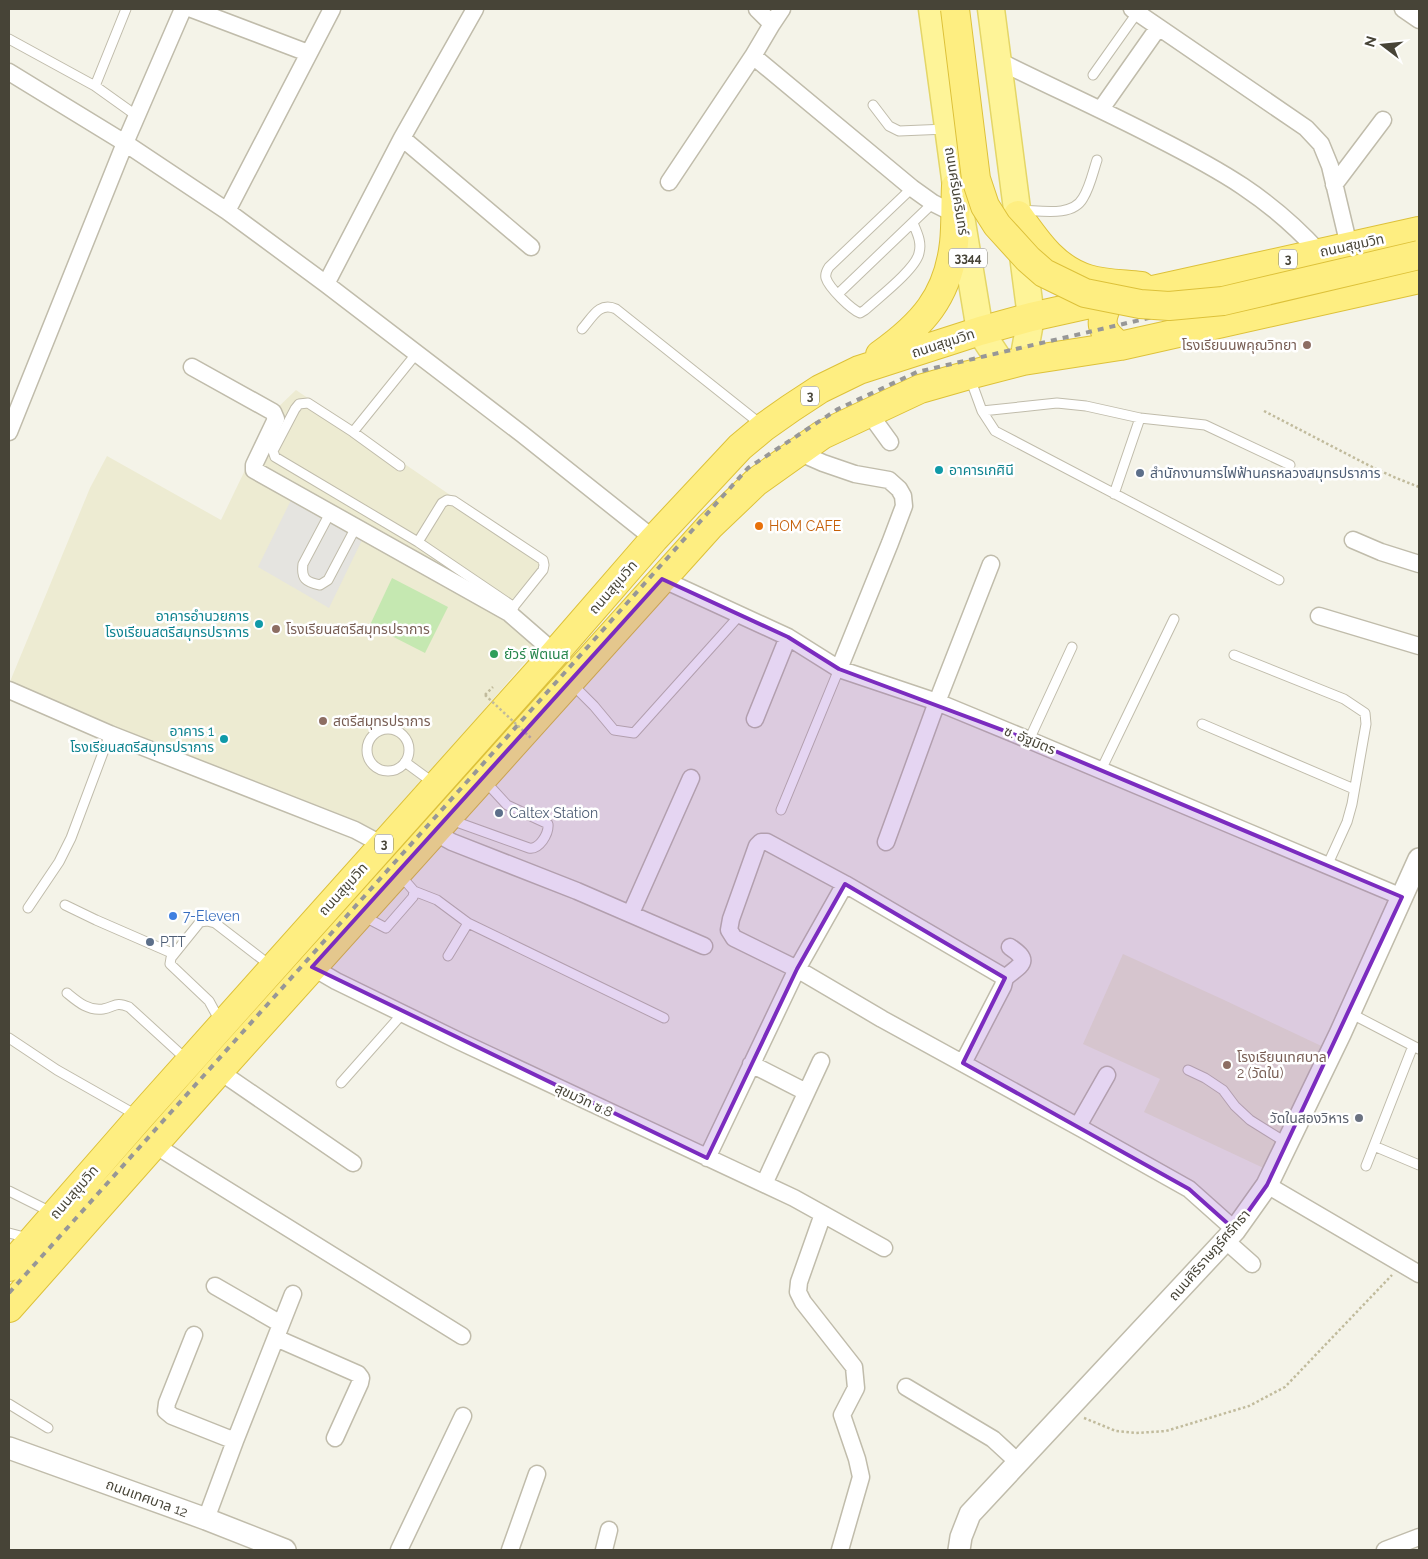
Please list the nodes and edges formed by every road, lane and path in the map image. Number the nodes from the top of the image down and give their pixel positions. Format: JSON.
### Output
{"nodes":[{"id":1,"x":126,"y":9,"type":"edge"},
{"id":2,"x":183,"y":9,"type":"edge"},
{"id":3,"x":192,"y":9,"type":"edge"},
{"id":4,"x":332,"y":9,"type":"edge"},
{"id":5,"x":475,"y":9,"type":"edge"},
{"id":6,"x":757,"y":9,"type":"edge"},
{"id":7,"x":782,"y":9,"type":"edge"},
{"id":8,"x":932,"y":9,"type":"edge"},
{"id":9,"x":955,"y":9,"type":"edge"},
{"id":10,"x":991,"y":9,"type":"edge"},
{"id":11,"x":1403,"y":9,"type":"edge"},
{"id":12,"x":1134,"y":11,"type":"edge"},
{"id":13,"x":1419,"y":20,"type":"edge"},
{"id":14,"x":772,"y":24,"type":"junction"},
{"id":15,"x":1158,"y":28,"type":"junction"},
{"id":16,"x":9,"y":39,"type":"edge"},
{"id":17,"x":308,"y":53,"type":"junction"},
{"id":18,"x":753,"y":56,"type":"junction"},
{"id":19,"x":997,"y":60,"type":"junction"},
{"id":20,"x":9,"y":72,"type":"edge"},
{"id":21,"x":1093,"y":75,"type":"dead end"},
{"id":22,"x":95,"y":86,"type":"junction"},
{"id":23,"x":873,"y":105,"type":"dead end"},
{"id":24,"x":1100,"y":109,"type":"junction"},
{"id":25,"x":137,"y":116,"type":"junction"},
{"id":26,"x":1004,"y":119,"type":"junction"},
{"id":27,"x":1383,"y":120,"type":"dead end"},
{"id":28,"x":947,"y":123,"type":"junction"},
{"id":29,"x":402,"y":138,"type":"junction"},
{"id":30,"x":125,"y":144,"type":"junction"},
{"id":31,"x":1097,"y":160,"type":"dead end"},
{"id":32,"x":669,"y":182,"type":"dead end"},
{"id":33,"x":1334,"y":185,"type":"junction"},
{"id":34,"x":956,"y":186,"type":"junction"},
{"id":35,"x":912,"y":188,"type":"junction"},
{"id":36,"x":944,"y":209,"type":"junction"},
{"id":37,"x":226,"y":211,"type":"junction"},
{"id":38,"x":1017,"y":213,"type":"junction"},
{"id":39,"x":913,"y":223,"type":"junction"},
{"id":40,"x":1419,"y":231,"type":"edge"},
{"id":41,"x":1349,"y":246,"type":"junction"},
{"id":42,"x":531,"y":247,"type":"dead end"},
{"id":43,"x":1319,"y":252,"type":"junction"},
{"id":44,"x":1419,"y":255,"type":"edge"},
{"id":45,"x":1419,"y":279,"type":"edge"},
{"id":46,"x":326,"y":284,"type":"junction"},
{"id":47,"x":1158,"y":289,"type":"junction"},
{"id":48,"x":838,"y":294,"type":"junction"},
{"id":49,"x":1110,"y":300,"type":"junction"},
{"id":50,"x":1031,"y":317,"type":"junction"},
{"id":51,"x":582,"y":329,"type":"dead end"},
{"id":52,"x":980,"y":331,"type":"junction"},
{"id":53,"x":1120,"y":346,"type":"junction"},
{"id":54,"x":416,"y":354,"type":"junction"},
{"id":55,"x":1013,"y":364,"type":"junction"},
{"id":56,"x":192,"y":367,"type":"dead end"},
{"id":57,"x":859,"y":370,"type":"junction"},
{"id":58,"x":969,"y":375,"type":"junction"},
{"id":59,"x":982,"y":411,"type":"junction"},
{"id":60,"x":1264,"y":411,"type":"dead end"},
{"id":61,"x":869,"y":413,"type":"junction"},
{"id":62,"x":1140,"y":418,"type":"junction"},
{"id":63,"x":764,"y":426,"type":"junction"},
{"id":64,"x":9,"y":432,"type":"edge"},
{"id":65,"x":353,"y":432,"type":"junction"},
{"id":66,"x":890,"y":442,"type":"dead end"},
{"id":67,"x":798,"y":452,"type":"junction"},
{"id":68,"x":1290,"y":465,"type":"dead end"},
{"id":69,"x":400,"y":466,"type":"dead end"},
{"id":70,"x":1419,"y":487,"type":"edge"},
{"id":71,"x":1114,"y":494,"type":"junction"},
{"id":72,"x":330,"y":512,"type":"junction"},
{"id":73,"x":356,"y":527,"type":"junction"},
{"id":74,"x":654,"y":539,"type":"junction"},
{"id":75,"x":1353,"y":540,"type":"dead end"},
{"id":76,"x":418,"y":542,"type":"junction"},
{"id":77,"x":991,"y":564,"type":"dead end"},
{"id":78,"x":1419,"y":564,"type":"edge"},
{"id":79,"x":662,"y":579,"type":"junction"},
{"id":80,"x":1278,"y":580,"type":"dead end"},
{"id":81,"x":511,"y":610,"type":"junction"},
{"id":82,"x":738,"y":616,"type":"junction"},
{"id":83,"x":1319,"y":616,"type":"dead end"},
{"id":84,"x":1174,"y":618,"type":"dead end"},
{"id":85,"x":788,"y":637,"type":"junction"},
{"id":86,"x":1419,"y":646,"type":"edge"},
{"id":87,"x":1072,"y":647,"type":"dead end"},
{"id":88,"x":555,"y":653,"type":"junction"},
{"id":89,"x":1234,"y":655,"type":"dead end"},
{"id":90,"x":839,"y":669,"type":"junction"},
{"id":91,"x":570,"y":682,"type":"junction"},
{"id":92,"x":493,"y":687,"type":"dead end"},
{"id":93,"x":9,"y":690,"type":"edge"},
{"id":94,"x":936,"y":702,"type":"junction"},
{"id":95,"x":755,"y":719,"type":"dead end"},
{"id":96,"x":1202,"y":724,"type":"dead end"},
{"id":97,"x":110,"y":734,"type":"junction"},
{"id":98,"x":531,"y":738,"type":"dead end"},
{"id":99,"x":1029,"y":740,"type":"junction"},
{"id":100,"x":405,"y":762,"type":"junction"},
{"id":101,"x":1101,"y":770,"type":"junction"},
{"id":102,"x":690,"y":778,"type":"dead end"},
{"id":103,"x":489,"y":782,"type":"junction"},
{"id":104,"x":436,"y":786,"type":"junction"},
{"id":105,"x":1354,"y":789,"type":"junction"},
{"id":106,"x":780,"y":810,"type":"dead end"},
{"id":107,"x":440,"y":825,"type":"junction"},
{"id":108,"x":886,"y":842,"type":"dead end"},
{"id":109,"x":382,"y":845,"type":"junction"},
{"id":110,"x":1419,"y":859,"type":"edge"},
{"id":111,"x":1327,"y":866,"type":"junction"},
{"id":112,"x":405,"y":881,"type":"junction"},
{"id":113,"x":845,"y":884,"type":"junction"},
{"id":114,"x":1402,"y":897,"type":"junction"},
{"id":115,"x":65,"y":904,"type":"dead end"},
{"id":116,"x":28,"y":908,"type":"dead end"},
{"id":117,"x":631,"y":914,"type":"junction"},
{"id":118,"x":468,"y":922,"type":"junction"},
{"id":119,"x":704,"y":946,"type":"dead end"},
{"id":120,"x":1010,"y":946,"type":"dead end"},
{"id":121,"x":174,"y":954,"type":"junction"},
{"id":122,"x":448,"y":956,"type":"dead end"},
{"id":123,"x":312,"y":967,"type":"junction"},
{"id":124,"x":273,"y":968,"type":"junction"},
{"id":125,"x":797,"y":969,"type":"junction"},
{"id":126,"x":1005,"y":978,"type":"junction"},
{"id":127,"x":67,"y":993,"type":"dead end"},
{"id":128,"x":403,"y":1013,"type":"junction"},
{"id":129,"x":1349,"y":1013,"type":"junction"},
{"id":130,"x":664,"y":1018,"type":"dead end"},
{"id":131,"x":222,"y":1026,"type":"junction"},
{"id":132,"x":9,"y":1038,"type":"edge"},
{"id":133,"x":1416,"y":1048,"type":"edge"},
{"id":134,"x":821,"y":1061,"type":"dead end"},
{"id":135,"x":189,"y":1062,"type":"junction"},
{"id":136,"x":963,"y":1063,"type":"junction"},
{"id":137,"x":752,"y":1064,"type":"junction"},
{"id":138,"x":1188,"y":1070,"type":"dead end"},
{"id":139,"x":219,"y":1071,"type":"junction"},
{"id":140,"x":1107,"y":1075,"type":"dead end"},
{"id":141,"x":341,"y":1083,"type":"dead end"},
{"id":142,"x":806,"y":1092,"type":"junction"},
{"id":143,"x":140,"y":1117,"type":"junction"},
{"id":144,"x":1078,"y":1126,"type":"junction"},
{"id":145,"x":1288,"y":1143,"type":"junction"},
{"id":146,"x":153,"y":1144,"type":"junction"},
{"id":147,"x":1374,"y":1146,"type":"junction"},
{"id":148,"x":707,"y":1158,"type":"junction"},
{"id":149,"x":354,"y":1163,"type":"dead end"},
{"id":150,"x":1419,"y":1165,"type":"edge"},
{"id":151,"x":1366,"y":1166,"type":"dead end"},
{"id":152,"x":764,"y":1184,"type":"junction"},
{"id":153,"x":1267,"y":1185,"type":"junction"},
{"id":154,"x":9,"y":1191,"type":"edge"},
{"id":155,"x":55,"y":1214,"type":"junction"},
{"id":156,"x":823,"y":1214,"type":"junction"},
{"id":157,"x":1230,"y":1235,"type":"junction"},
{"id":158,"x":21,"y":1236,"type":"edge"},
{"id":159,"x":884,"y":1248,"type":"dead end"},
{"id":160,"x":1252,"y":1264,"type":"dead end"},
{"id":161,"x":1402,"y":1265,"type":"junction"},
{"id":162,"x":9,"y":1267,"type":"edge"},
{"id":163,"x":1419,"y":1274,"type":"edge"},
{"id":164,"x":215,"y":1286,"type":"dead end"},
{"id":165,"x":293,"y":1294,"type":"dead end"},
{"id":166,"x":9,"y":1308,"type":"edge"},
{"id":167,"x":278,"y":1331,"type":"junction"},
{"id":168,"x":194,"y":1336,"type":"dead end"},
{"id":169,"x":462,"y":1336,"type":"dead end"},
{"id":170,"x":906,"y":1387,"type":"dead end"},
{"id":171,"x":9,"y":1404,"type":"edge"},
{"id":172,"x":1067,"y":1410,"type":"junction"},
{"id":173,"x":463,"y":1416,"type":"dead end"},
{"id":174,"x":48,"y":1428,"type":"dead end"},
{"id":175,"x":335,"y":1438,"type":"dead end"},
{"id":176,"x":235,"y":1441,"type":"junction"},
{"id":177,"x":9,"y":1448,"type":"edge"},
{"id":178,"x":1018,"y":1462,"type":"junction"},
{"id":179,"x":536,"y":1474,"type":"dead end"},
{"id":180,"x":206,"y":1519,"type":"junction"},
{"id":181,"x":609,"y":1530,"type":"dead end"},
{"id":182,"x":1419,"y":1537,"type":"edge"},
{"id":183,"x":284,"y":1550,"type":"edge"},
{"id":184,"x":400,"y":1550,"type":"edge"},
{"id":185,"x":510,"y":1550,"type":"edge"},
{"id":186,"x":604,"y":1550,"type":"edge"},
{"id":187,"x":840,"y":1550,"type":"edge"},
{"id":188,"x":958,"y":1550,"type":"edge"},
{"id":189,"x":1385,"y":1550,"type":"edge"}],
"edges":[{"from":1,"to":22,"type":"lane"},
{"from":2,"to":25,"type":"street"},
{"from":3,"to":17,"type":"street"},
{"from":4,"to":17,"type":"street"},
{"from":5,"to":29,"type":"street"},
{"from":6,"to":14,"type":"street"},
{"from":7,"to":14,"type":"street"},
{"from":8,"to":28,"type":"main road","name":"ถนนศรีนครินทร์","number":"3344"},
{"from":9,"to":44,"type":"highway","bridge":true},
{"from":10,"to":19,"type":"main road"},
{"from":11,"to":13,"type":"street"},
{"from":12,"to":15,"type":"street"},
{"from":12,"to":21,"type":"lane"},
{"from":14,"to":18,"type":"street"},
{"from":15,"to":24,"type":"street"},
{"from":15,"to":33,"type":"street"},
{"from":16,"to":22,"type":"lane"},
{"from":17,"to":37,"type":"street"},
{"from":18,"to":32,"type":"street"},
{"from":18,"to":35,"type":"street"},
{"from":19,"to":24,"type":"street"},
{"from":19,"to":26,"type":"main road"},
{"from":20,"to":30,"type":"street"},
{"from":22,"to":25,"type":"lane"},
{"from":23,"to":28,"type":"lane"},
{"from":24,"to":43,"type":"street"},
{"from":25,"to":30,"type":"street"},
{"from":26,"to":28,"type":"main road"},
{"from":26,"to":38,"type":"main road"},
{"from":27,"to":33,"type":"street"},
{"from":28,"to":34,"type":"main road","name":"ถนนศรีนครินทร์","number":"3344"},
{"from":29,"to":42,"type":"street"},
{"from":29,"to":46,"type":"street"},
{"from":30,"to":37,"type":"street"},
{"from":30,"to":64,"type":"street"},
{"from":31,"to":38,"type":"lane"},
{"from":33,"to":41,"type":"street"},
{"from":34,"to":36,"type":"highway"},
{"from":34,"to":52,"type":"main road","name":"ถนนศรีนครินทร์","number":"3344"},
{"from":35,"to":36,"type":"street"},
{"from":35,"to":48,"type":"lane"},
{"from":36,"to":39,"type":"lane"},
{"from":36,"to":57,"type":"highway"},
{"from":37,"to":46,"type":"street"},
{"from":38,"to":47,"type":"highway"},
{"from":38,"to":50,"type":"main road"},
{"from":39,"to":48,"type":"lane"},
{"from":39,"to":48,"type":"lane"},
{"from":40,"to":41,"type":"highway","name":"ถนนสุขุมวิท","number":"3"},
{"from":41,"to":43,"type":"highway","name":"ถนนสุขุมวิท","number":"3"},
{"from":43,"to":47,"type":"highway","name":"ถนนสุขุมวิท","number":"3"},
{"from":45,"to":53,"type":"highway","name":"ถนนสุขุมวิท","number":"3"},
{"from":46,"to":54,"type":"street"},
{"from":47,"to":49,"type":"highway","name":"ถนนสุขุมวิท","number":"3"},
{"from":49,"to":50,"type":"highway","name":"ถนนสุขุมวิท","number":"3"},
{"from":49,"to":53,"type":"highway"},
{"from":50,"to":52,"type":"highway","name":"ถนนสุขุมวิท","number":"3"},
{"from":50,"to":55,"type":"main road"},
{"from":51,"to":63,"type":"lane"},
{"from":52,"to":55,"type":"main road","name":"ถนนศรีนครินทร์","number":"3344"},
{"from":52,"to":57,"type":"highway","name":"ถนนสุขุมวิท","number":"3"},
{"from":53,"to":55,"type":"highway","name":"ถนนสุขุมวิท","number":"3"},
{"from":54,"to":65,"type":"lane"},
{"from":54,"to":74,"type":"street"},
{"from":55,"to":58,"type":"highway","name":"ถนนสุขุมวิท","number":"3"},
{"from":56,"to":72,"type":"street"},
{"from":57,"to":61,"type":"highway"},
{"from":57,"to":63,"type":"highway","name":"ถนนสุขุมวิท","number":"3"},
{"from":58,"to":59,"type":"lane"},
{"from":58,"to":61,"type":"highway","name":"ถนนสุขุมวิท","number":"3"},
{"from":59,"to":62,"type":"lane"},
{"from":59,"to":71,"type":"lane"},
{"from":60,"to":70,"type":"path"},
{"from":61,"to":66,"type":"street"},
{"from":61,"to":67,"type":"highway","name":"ถนนสุขุมวิท","number":"3"},
{"from":62,"to":68,"type":"lane"},
{"from":62,"to":71,"type":"lane"},
{"from":63,"to":74,"type":"highway","name":"ถนนสุขุมวิท","number":"3"},
{"from":65,"to":69,"type":"lane"},
{"from":65,"to":76,"type":"lane"},
{"from":67,"to":79,"type":"highway","name":"ถนนสุขุมวิท","number":"3"},
{"from":67,"to":90,"type":"street"},
{"from":71,"to":80,"type":"lane"},
{"from":72,"to":73,"type":"street"},
{"from":72,"to":73,"type":"lane"},
{"from":73,"to":81,"type":"street"},
{"from":74,"to":88,"type":"highway","name":"ถนนสุขุมวิท","number":"3"},
{"from":75,"to":78,"type":"street"},
{"from":76,"to":81,"type":"lane"},
{"from":76,"to":81,"type":"lane"},
{"from":77,"to":94,"type":"street"},
{"from":79,"to":82,"type":"street","name":"ซ. อัฐมิตร"},
{"from":79,"to":91,"type":"highway","name":"ถนนสุขุมวิท","number":"3"},
{"from":81,"to":88,"type":"street"},
{"from":82,"to":85,"type":"street","name":"ซ. อัฐมิตร"},
{"from":82,"to":91,"type":"lane"},
{"from":83,"to":86,"type":"street"},
{"from":84,"to":101,"type":"lane"},
{"from":85,"to":90,"type":"street","name":"ซ. อัฐมิตร"},
{"from":85,"to":95,"type":"street"},
{"from":87,"to":99,"type":"lane"},
{"from":88,"to":104,"type":"highway","name":"ถนนสุขุมวิท","number":"3"},
{"from":89,"to":105,"type":"lane"},
{"from":90,"to":94,"type":"street","name":"ซ. อัฐมิตร"},
{"from":90,"to":106,"type":"lane"},
{"from":91,"to":103,"type":"highway","name":"ถนนสุขุมวิท","number":"3"},
{"from":92,"to":98,"type":"path","bridge":true},
{"from":93,"to":97,"type":"street"},
{"from":94,"to":99,"type":"street","name":"ซ. อัฐมิตร"},
{"from":94,"to":108,"type":"street"},
{"from":96,"to":105,"type":"lane"},
{"from":97,"to":109,"type":"street"},
{"from":97,"to":116,"type":"lane"},
{"from":99,"to":101,"type":"street","name":"ซ. อัฐมิตร"},
{"from":100,"to":100,"type":"lane"},
{"from":100,"to":104,"type":"lane"},
{"from":101,"to":111,"type":"street","name":"ซ. อัฐมิตร"},
{"from":102,"to":117,"type":"street"},
{"from":103,"to":107,"type":"highway","name":"ถนนสุขุมวิท","number":"3"},
{"from":103,"to":107,"type":"lane"},
{"from":104,"to":109,"type":"highway","name":"ถนนสุขุมวิท","number":"3"},
{"from":105,"to":111,"type":"lane"},
{"from":107,"to":112,"type":"highway","name":"ถนนสุขุมวิท","number":"3"},
{"from":107,"to":117,"type":"street"},
{"from":109,"to":124,"type":"highway","name":"ถนนสุขุมวิท","number":"3"},
{"from":110,"to":114,"type":"street","name":"ถนนศิริราษฎร์ศรัทธา"},
{"from":111,"to":114,"type":"street","name":"ซ. อัฐมิตร"},
{"from":112,"to":118,"type":"lane"},
{"from":112,"to":123,"type":"highway","name":"ถนนสุขุมวิท","number":"3"},
{"from":113,"to":125,"type":"street"},
{"from":113,"to":125,"type":"street"},
{"from":113,"to":126,"type":"street"},
{"from":114,"to":129,"type":"street","name":"ถนนศิริราษฎร์ศรัทธา"},
{"from":115,"to":121,"type":"lane"},
{"from":117,"to":119,"type":"street"},
{"from":118,"to":122,"type":"lane"},
{"from":118,"to":130,"type":"lane"},
{"from":120,"to":126,"type":"street"},
{"from":121,"to":124,"type":"lane"},
{"from":121,"to":131,"type":"lane"},
{"from":123,"to":128,"type":"street","name":"สุขมวิท ซ.8"},
{"from":123,"to":139,"type":"highway","name":"ถนนสุขุมวิท","number":"3"},
{"from":124,"to":131,"type":"highway","name":"ถนนสุขุมวิท","number":"3"},
{"from":125,"to":136,"type":"street"},
{"from":125,"to":137,"type":"street"},
{"from":126,"to":136,"type":"street"},
{"from":127,"to":135,"type":"lane"},
{"from":128,"to":141,"type":"lane"},
{"from":128,"to":148,"type":"street","name":"สุขมวิท ซ.8"},
{"from":129,"to":133,"type":"lane"},
{"from":129,"to":145,"type":"street","name":"ถนนศิริราษฎร์ศรัทธา"},
{"from":131,"to":135,"type":"highway","name":"ถนนสุขุมวิท","number":"3"},
{"from":132,"to":143,"type":"lane"},
{"from":133,"to":147,"type":"lane"},
{"from":134,"to":142,"type":"street"},
{"from":135,"to":143,"type":"highway","name":"ถนนสุขุมวิท","number":"3"},
{"from":136,"to":144,"type":"street"},
{"from":137,"to":142,"type":"street"},
{"from":137,"to":148,"type":"street"},
{"from":138,"to":145,"type":"lane"},
{"from":139,"to":146,"type":"highway","name":"ถนนสุขุมวิท","number":"3"},
{"from":139,"to":149,"type":"street"},
{"from":140,"to":144,"type":"street"},
{"from":142,"to":152,"type":"street"},
{"from":143,"to":155,"type":"highway","name":"ถนนสุขุมวิท","number":"3"},
{"from":144,"to":157,"type":"street"},
{"from":145,"to":153,"type":"street","name":"ถนนศิริราษฎร์ศรัทธา"},
{"from":146,"to":166,"type":"highway","name":"ถนนสุขุมวิท","number":"3"},
{"from":146,"to":169,"type":"street"},
{"from":147,"to":150,"type":"lane"},
{"from":147,"to":151,"type":"lane"},
{"from":148,"to":152,"type":"street","name":"สุขมวิท ซ.8"},
{"from":152,"to":156,"type":"street","name":"สุขมวิท ซ.8"},
{"from":153,"to":157,"type":"street","name":"ถนนศิริราษฎร์ศรัทธา"},
{"from":153,"to":161,"type":"street"},
{"from":154,"to":155,"type":"lane"},
{"from":155,"to":158,"type":"highway","name":"ถนนสุขุมวิท","number":"3"},
{"from":156,"to":159,"type":"street","name":"สุขมวิท ซ.8"},
{"from":156,"to":187,"type":"street"},
{"from":157,"to":160,"type":"street"},
{"from":157,"to":172,"type":"street","name":"ถนนศิริราษฎร์ศรัทธา"},
{"from":158,"to":162,"type":"highway","name":"ถนนสุขุมวิท","number":"3"},
{"from":161,"to":163,"type":"street"},
{"from":161,"to":172,"type":"path"},
{"from":164,"to":167,"type":"street"},
{"from":165,"to":167,"type":"street"},
{"from":167,"to":175,"type":"street"},
{"from":167,"to":176,"type":"street"},
{"from":168,"to":176,"type":"street"},
{"from":170,"to":178,"type":"street"},
{"from":171,"to":174,"type":"lane"},
{"from":172,"to":178,"type":"street","name":"ถนนศิริราษฎร์ศรัทธา"},
{"from":173,"to":184,"type":"street"},
{"from":176,"to":180,"type":"street"},
{"from":177,"to":180,"type":"street","name":"ถนนเทศบาล 12"},
{"from":178,"to":188,"type":"street","name":"ถนนศิริราษฎร์ศรัทธา"},
{"from":179,"to":185,"type":"street"},
{"from":180,"to":183,"type":"street","name":"ถนนเทศบาล 12"},
{"from":181,"to":186,"type":"street"},
{"from":182,"to":189,"type":"street"}]}
